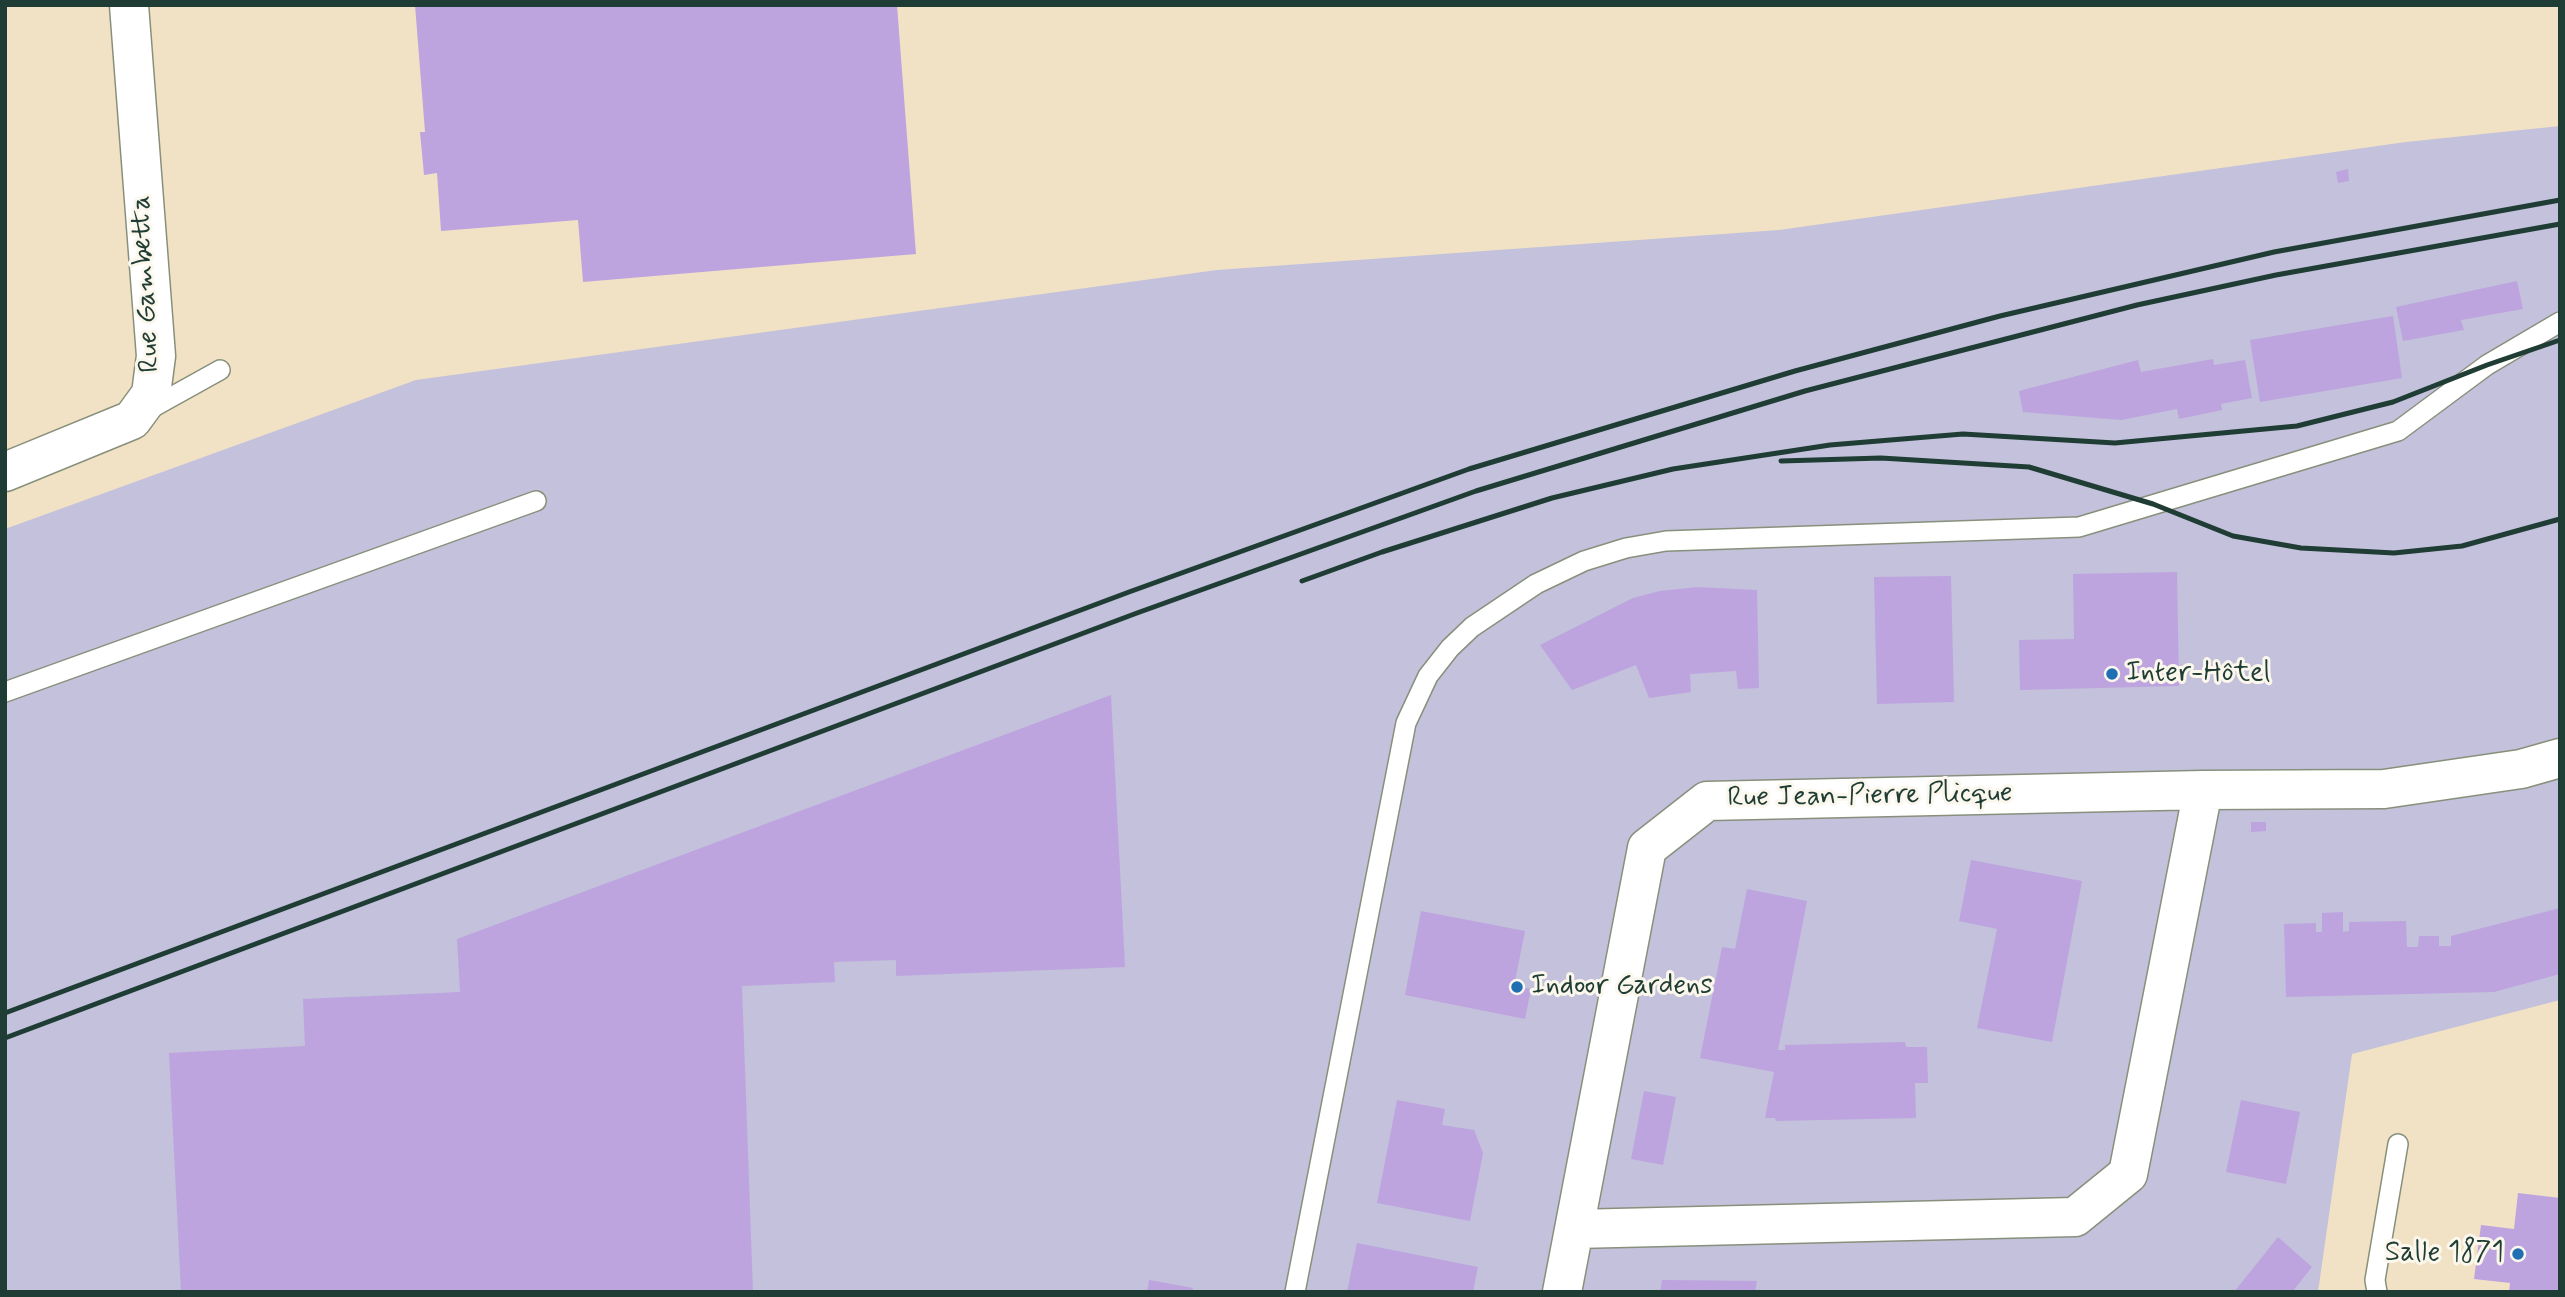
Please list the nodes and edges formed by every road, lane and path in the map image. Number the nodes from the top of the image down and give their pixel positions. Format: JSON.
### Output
{"nodes":[{"id":1,"x":129,"y":5,"type":"edge"},
{"id":2,"x":2560,"y":322,"type":"edge"},
{"id":3,"x":219,"y":370,"type":"dead end"},
{"id":4,"x":132,"y":420,"type":"junction"},
{"id":5,"x":5,"y":472,"type":"edge"},
{"id":6,"x":536,"y":501,"type":"dead end"},
{"id":7,"x":5,"y":692,"type":"edge"},
{"id":8,"x":2560,"y":758,"type":"edge"},
{"id":9,"x":2203,"y":790,"type":"junction"},
{"id":10,"x":2398,"y":1144,"type":"dead end"},
{"id":11,"x":1574,"y":1229,"type":"junction"},
{"id":12,"x":1295,"y":1292,"type":"edge"},
{"id":13,"x":1562,"y":1292,"type":"edge"},
{"id":14,"x":2377,"y":1292,"type":"edge"}],
"edges":[{"from":1,"to":4,"type":"street","name":"Rue Gambetta"},
{"from":2,"to":12,"type":"lane"},
{"from":3,"to":4,"type":"lane"},
{"from":4,"to":5,"type":"street"},
{"from":6,"to":7,"type":"lane"},
{"from":8,"to":9,"type":"street","name":"Rue Jean-Pierre Plicque"},
{"from":9,"to":11,"type":"street","name":"Rue Jean-Pierre Plicque"},
{"from":9,"to":11,"type":"street"},
{"from":10,"to":14,"type":"lane"},
{"from":11,"to":13,"type":"street","name":"Rue Jean-Pierre Plicque"}]}
